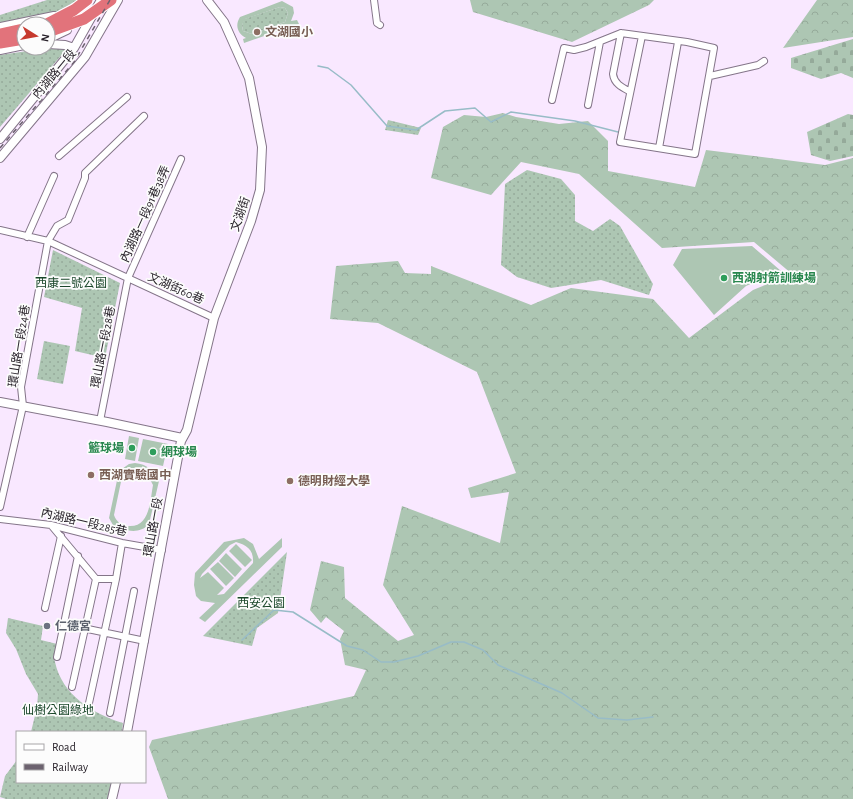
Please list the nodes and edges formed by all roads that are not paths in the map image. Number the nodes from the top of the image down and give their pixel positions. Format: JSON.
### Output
{"nodes":[{"id":1,"x":87,"y":0,"type":"edge"},
{"id":2,"x":101,"y":0,"type":"edge"},
{"id":3,"x":111,"y":0,"type":"edge"},
{"id":4,"x":118,"y":0,"type":"edge"},
{"id":5,"x":207,"y":0,"type":"edge"},
{"id":6,"x":374,"y":0,"type":"edge"},
{"id":7,"x":74,"y":10,"type":"junction"},
{"id":8,"x":89,"y":16,"type":"junction"},
{"id":9,"x":56,"y":19,"type":"edge"},
{"id":10,"x":380,"y":25,"type":"dead end"},
{"id":11,"x":0,"y":27,"type":"edge"},
{"id":12,"x":56,"y":29,"type":"edge"},
{"id":13,"x":16,"y":31,"type":"edge"},
{"id":14,"x":621,"y":33,"type":"junction"},
{"id":15,"x":0,"y":34,"type":"edge"},
{"id":16,"x":56,"y":35,"type":"edge"},
{"id":17,"x":642,"y":36,"type":"junction"},
{"id":18,"x":16,"y":42,"type":"edge"},
{"id":19,"x":600,"y":42,"type":"junction"},
{"id":20,"x":678,"y":42,"type":"junction"},
{"id":21,"x":56,"y":44,"type":"edge"},
{"id":22,"x":16,"y":46,"type":"edge"},
{"id":23,"x":2,"y":47,"type":"edge"},
{"id":24,"x":74,"y":48,"type":"junction"},
{"id":25,"x":764,"y":61,"type":"dead end"},
{"id":26,"x":710,"y":76,"type":"junction"},
{"id":27,"x":629,"y":91,"type":"junction"},
{"id":28,"x":127,"y":97,"type":"dead end"},
{"id":29,"x":552,"y":100,"type":"dead end"},
{"id":30,"x":588,"y":105,"type":"dead end"},
{"id":31,"x":144,"y":116,"type":"dead end"},
{"id":32,"x":0,"y":139,"type":"edge"},
{"id":33,"x":659,"y":148,"type":"junction"},
{"id":34,"x":59,"y":156,"type":"dead end"},
{"id":35,"x":0,"y":158,"type":"edge"},
{"id":36,"x":181,"y":159,"type":"dead end"},
{"id":37,"x":54,"y":176,"type":"dead end"},
{"id":38,"x":0,"y":230,"type":"edge"},
{"id":39,"x":27,"y":237,"type":"junction"},
{"id":40,"x":48,"y":242,"type":"junction"},
{"id":41,"x":128,"y":278,"type":"junction"},
{"id":42,"x":214,"y":318,"type":"junction"},
{"id":43,"x":0,"y":402,"type":"edge"},
{"id":44,"x":23,"y":406,"type":"junction"},
{"id":45,"x":100,"y":421,"type":"junction"},
{"id":46,"x":182,"y":438,"type":"junction"},
{"id":47,"x":0,"y":507,"type":"edge"},
{"id":48,"x":0,"y":519,"type":"edge"},
{"id":49,"x":51,"y":525,"type":"junction"},
{"id":50,"x":61,"y":536,"type":"junction"},
{"id":51,"x":122,"y":543,"type":"junction"},
{"id":52,"x":162,"y":550,"type":"junction"},
{"id":53,"x":78,"y":556,"type":"junction"},
{"id":54,"x":96,"y":579,"type":"junction"},
{"id":55,"x":116,"y":579,"type":"junction"},
{"id":56,"x":134,"y":591,"type":"dead end"},
{"id":57,"x":46,"y":608,"type":"dead end"},
{"id":58,"x":64,"y":624,"type":"junction"},
{"id":59,"x":85,"y":628,"type":"junction"},
{"id":60,"x":104,"y":632,"type":"junction"},
{"id":61,"x":123,"y":638,"type":"junction"},
{"id":62,"x":145,"y":641,"type":"junction"},
{"id":63,"x":57,"y":657,"type":"dead end"},
{"id":64,"x":72,"y":687,"type":"dead end"},
{"id":65,"x":89,"y":703,"type":"dead end"},
{"id":66,"x":110,"y":713,"type":"dead end"},
{"id":67,"x":127,"y":731,"type":"edge"},
{"id":68,"x":116,"y":783,"type":"edge"},
{"id":69,"x":112,"y":799,"type":"edge"}],
"edges":[{"from":1,"to":7,"type":"highway"},
{"from":2,"to":8,"type":"street","name":"內湖路一段"},
{"from":3,"to":8,"type":"highway"},
{"from":4,"to":35,"type":"street","name":"內湖路一段"},
{"from":5,"to":42,"type":"street","name":"文湖街"},
{"from":6,"to":10,"type":"street"},
{"from":7,"to":9,"type":"highway"},
{"from":7,"to":11,"type":"street"},
{"from":8,"to":12,"type":"highway"},
{"from":8,"to":16,"type":"street"},
{"from":8,"to":24,"type":"street","name":"內湖路一段"},
{"from":13,"to":15,"type":"highway"},
{"from":14,"to":17,"type":"street"},
{"from":14,"to":19,"type":"street"},
{"from":14,"to":27,"type":"street"},
{"from":17,"to":20,"type":"street"},
{"from":17,"to":27,"type":"street"},
{"from":18,"to":23,"type":"highway"},
{"from":19,"to":29,"type":"street"},
{"from":19,"to":30,"type":"street"},
{"from":20,"to":26,"type":"street"},
{"from":20,"to":33,"type":"street"},
{"from":21,"to":24,"type":"street"},
{"from":22,"to":23,"type":"street"},
{"from":24,"to":32,"type":"street","name":"內湖路一段"},
{"from":25,"to":26,"type":"street"},
{"from":26,"to":33,"type":"street"},
{"from":27,"to":33,"type":"street"},
{"from":28,"to":34,"type":"street"},
{"from":31,"to":40,"type":"street"},
{"from":36,"to":41,"type":"street","name":"內湖路一段91巷38弄"},
{"from":37,"to":39,"type":"street"},
{"from":38,"to":39,"type":"street","name":"文湖街60巷"},
{"from":39,"to":40,"type":"street","name":"文湖街60巷"},
{"from":40,"to":41,"type":"street","name":"文湖街60巷"},
{"from":40,"to":44,"type":"street","name":"環山路一段24巷"},
{"from":41,"to":42,"type":"street","name":"文湖街60巷"},
{"from":41,"to":45,"type":"street","name":"環山路一段28巷"},
{"from":42,"to":46,"type":"street","name":"文湖街"},
{"from":43,"to":44,"type":"street"},
{"from":44,"to":45,"type":"street"},
{"from":44,"to":47,"type":"street","name":"環山路一段24巷"},
{"from":45,"to":46,"type":"street"},
{"from":46,"to":52,"type":"street","name":"環山路一段"},
{"from":48,"to":49,"type":"street","name":"內湖路一段285巷"},
{"from":49,"to":50,"type":"street"},
{"from":49,"to":51,"type":"street","name":"內湖路一段285巷"},
{"from":50,"to":53,"type":"street"},
{"from":50,"to":57,"type":"street"},
{"from":51,"to":52,"type":"street","name":"內湖路一段285巷"},
{"from":51,"to":55,"type":"street"},
{"from":52,"to":62,"type":"street","name":"環山路一段"},
{"from":53,"to":54,"type":"street"},
{"from":53,"to":58,"type":"street"},
{"from":54,"to":55,"type":"street"},
{"from":54,"to":59,"type":"street"},
{"from":55,"to":60,"type":"street"},
{"from":56,"to":61,"type":"street"},
{"from":58,"to":59,"type":"street"},
{"from":58,"to":63,"type":"street"},
{"from":59,"to":60,"type":"street"},
{"from":59,"to":64,"type":"street"},
{"from":60,"to":61,"type":"street"},
{"from":60,"to":65,"type":"street"},
{"from":61,"to":62,"type":"street"},
{"from":61,"to":66,"type":"street"},
{"from":62,"to":67,"type":"street","name":"環山路一段"},
{"from":68,"to":69,"type":"street"}]}
